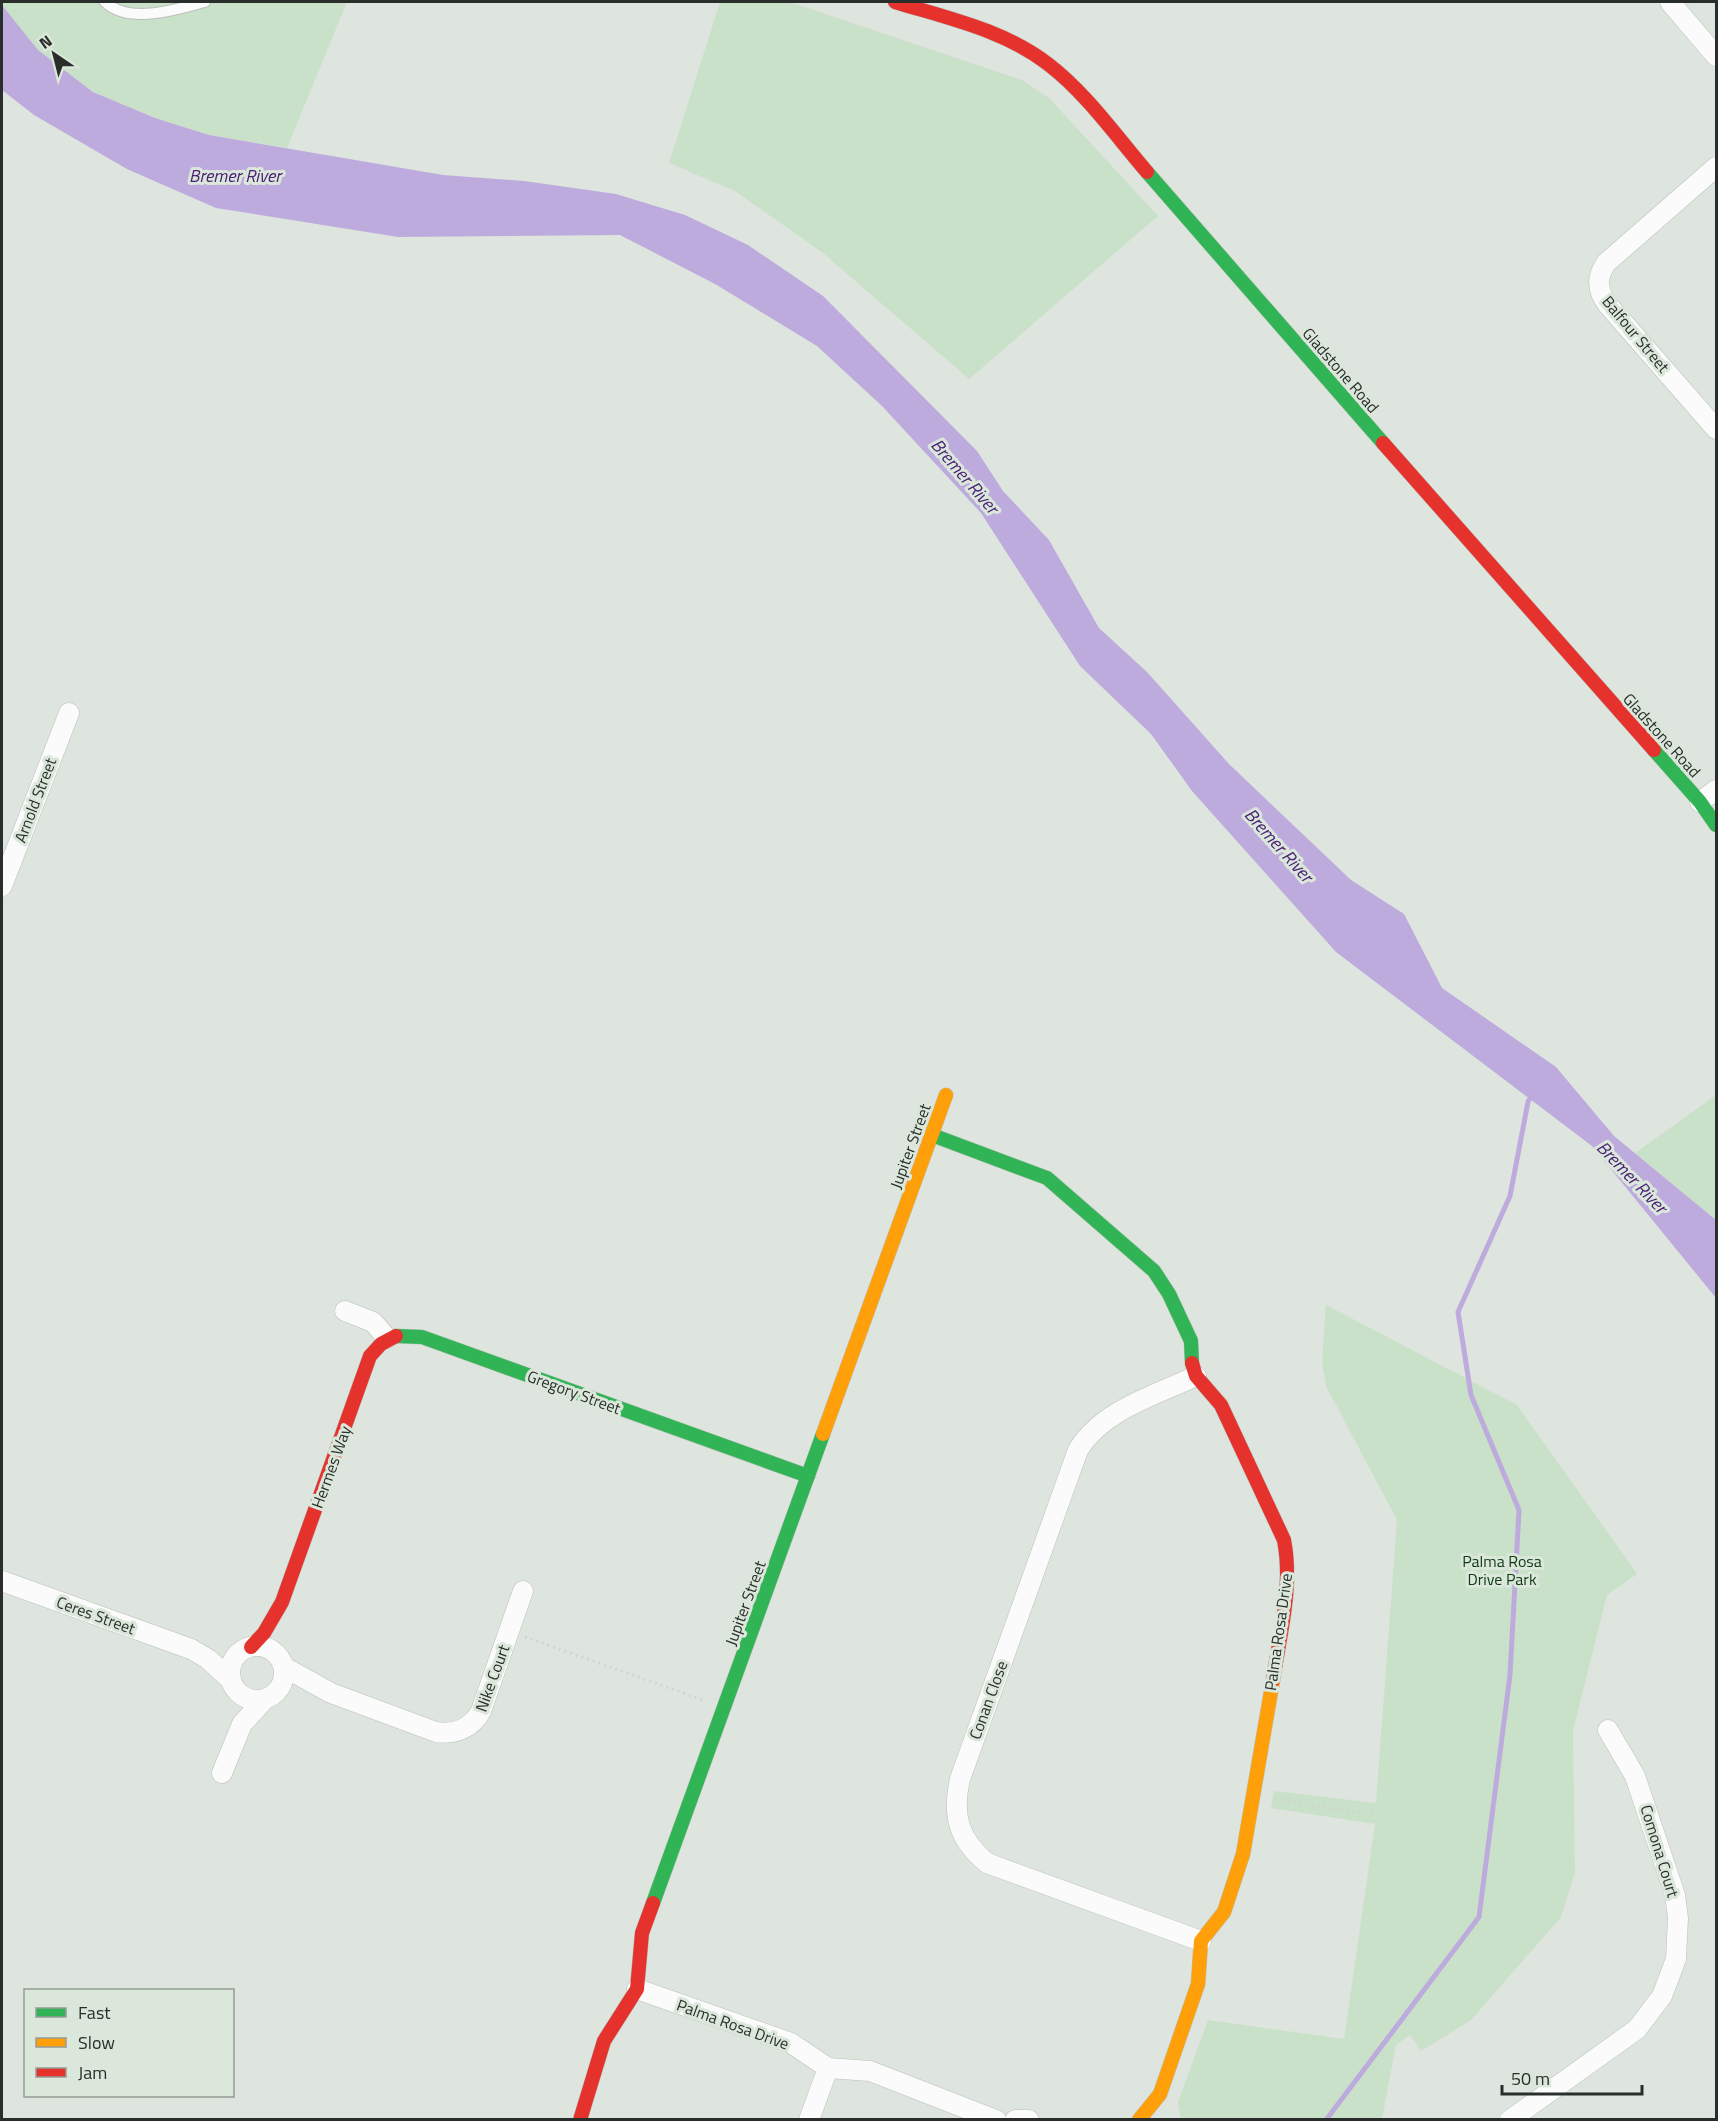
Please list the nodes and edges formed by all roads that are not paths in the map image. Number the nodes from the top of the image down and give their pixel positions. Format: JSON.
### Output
{"nodes":[{"id":1,"x":105,"y":2,"type":"edge"},
{"id":2,"x":205,"y":2,"type":"edge"},
{"id":3,"x":895,"y":2,"type":"edge"},
{"id":4,"x":1670,"y":2,"type":"edge"},
{"id":5,"x":1716,"y":56,"type":"edge"},
{"id":6,"x":1716,"y":167,"type":"edge"},
{"id":7,"x":1716,"y":429,"type":"edge"},
{"id":8,"x":69,"y":713,"type":"dead end"},
{"id":9,"x":1716,"y":790,"type":"edge"},
{"id":10,"x":1700,"y":802,"type":"junction"},
{"id":11,"x":1716,"y":825,"type":"edge"},
{"id":12,"x":2,"y":886,"type":"edge"},
{"id":13,"x":946,"y":1095,"type":"dead end"},
{"id":14,"x":932,"y":1135,"type":"junction"},
{"id":15,"x":345,"y":1311,"type":"dead end"},
{"id":16,"x":387,"y":1338,"type":"junction"},
{"id":17,"x":1196,"y":1376,"type":"junction"},
{"id":18,"x":808,"y":1476,"type":"junction"},
{"id":19,"x":2,"y":1581,"type":"edge"},
{"id":20,"x":523,"y":1591,"type":"dead end"},
{"id":21,"x":282,"y":1602,"type":"junction"},
{"id":22,"x":191,"y":1649,"type":"junction"},
{"id":23,"x":247,"y":1649,"type":"junction"},
{"id":24,"x":282,"y":1663,"type":"junction"},
{"id":25,"x":232,"y":1684,"type":"junction"},
{"id":26,"x":331,"y":1693,"type":"junction"},
{"id":27,"x":271,"y":1695,"type":"junction"},
{"id":28,"x":1608,"y":1730,"type":"dead end"},
{"id":29,"x":234,"y":1739,"type":"junction"},
{"id":30,"x":222,"y":1773,"type":"dead end"},
{"id":31,"x":1201,"y":1941,"type":"junction"},
{"id":32,"x":637,"y":1989,"type":"junction"},
{"id":33,"x":828,"y":2068,"type":"junction"},
{"id":34,"x":1140,"y":2119,"type":"edge"},
{"id":35,"x":580,"y":2120,"type":"edge"},
{"id":36,"x":809,"y":2120,"type":"edge"},
{"id":37,"x":996,"y":2120,"type":"edge"},
{"id":38,"x":1015,"y":2120,"type":"edge"},
{"id":39,"x":1029,"y":2120,"type":"edge"},
{"id":40,"x":1510,"y":2120,"type":"edge"}],
"edges":[{"from":1,"to":2,"type":"lane"},
{"from":3,"to":10,"type":"street","name":"Gladstone Road"},
{"from":4,"to":5,"type":"street"},
{"from":6,"to":7,"type":"street","name":"Balfour Street"},
{"from":8,"to":12,"type":"street","name":"Arnold Street"},
{"from":9,"to":10,"type":"street"},
{"from":10,"to":11,"type":"street","name":"Gladstone Road"},
{"from":13,"to":14,"type":"street","name":"Jupiter Street"},
{"from":14,"to":17,"type":"street"},
{"from":14,"to":18,"type":"street","name":"Jupiter Street"},
{"from":15,"to":16,"type":"street"},
{"from":16,"to":18,"type":"street","name":"Gregory Street"},
{"from":16,"to":21,"type":"street","name":"Hermes Way"},
{"from":17,"to":31,"type":"street","name":"Palma Rosa Drive"},
{"from":17,"to":31,"type":"street","name":"Conan Close"},
{"from":18,"to":32,"type":"street","name":"Jupiter Street"},
{"from":19,"to":22,"type":"street","name":"Ceres Street"},
{"from":20,"to":26,"type":"street","name":"Nike Court"},
{"from":21,"to":23,"type":"street","name":"Hermes Way"},
{"from":21,"to":24,"type":"street","name":"Hermes Way"},
{"from":22,"to":23,"type":"street","name":"Ceres Street"},
{"from":22,"to":25,"type":"street","name":"Ceres Street"},
{"from":23,"to":24,"type":"street"},
{"from":23,"to":25,"type":"street"},
{"from":24,"to":26,"type":"street","name":"Nike Court"},
{"from":24,"to":27,"type":"street"},
{"from":25,"to":27,"type":"street"},
{"from":25,"to":29,"type":"street"},
{"from":26,"to":27,"type":"street","name":"Nike Court"},
{"from":27,"to":29,"type":"street"},
{"from":28,"to":40,"type":"street","name":"Comona Court"},
{"from":29,"to":30,"type":"street"},
{"from":31,"to":34,"type":"street"},
{"from":32,"to":33,"type":"street","name":"Palma Rosa Drive"},
{"from":32,"to":35,"type":"street"},
{"from":33,"to":36,"type":"street"},
{"from":33,"to":37,"type":"street","name":"Palma Rosa Drive"},
{"from":38,"to":39,"type":"street"}]}
